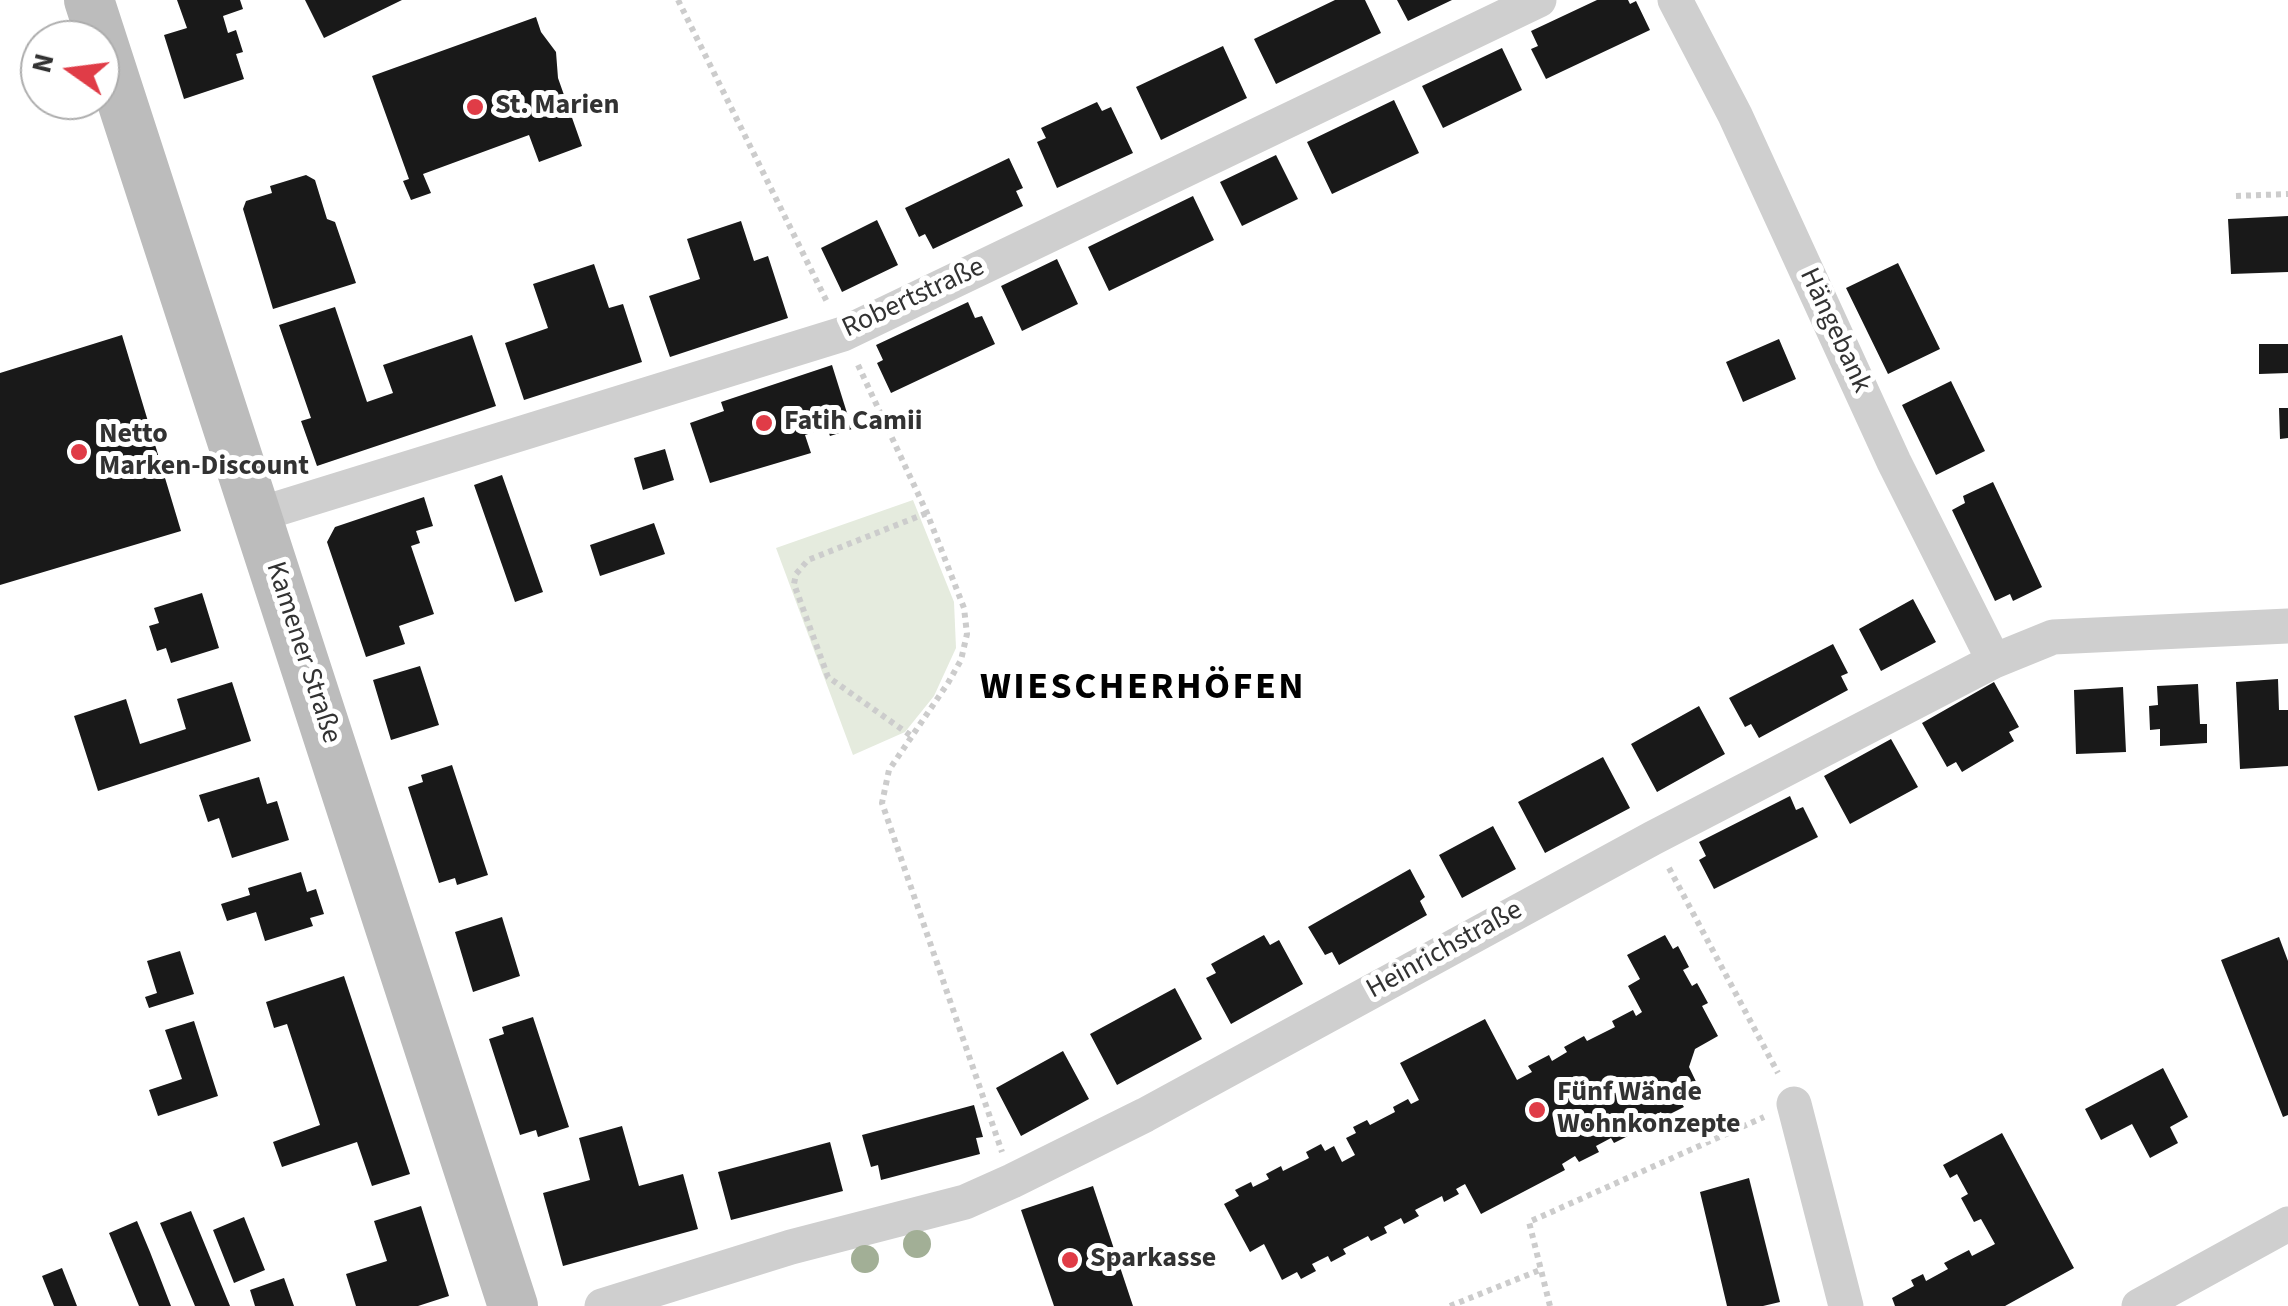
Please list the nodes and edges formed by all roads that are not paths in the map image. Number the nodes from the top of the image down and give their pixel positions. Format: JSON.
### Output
{"nodes":[{"id":1,"x":89,"y":0,"type":"edge"},
{"id":2,"x":1538,"y":0,"type":"edge"},
{"id":3,"x":1676,"y":0,"type":"edge"},
{"id":4,"x":257,"y":514,"type":"junction"},
{"id":5,"x":2288,"y":626,"type":"edge"},
{"id":6,"x":1994,"y":661,"type":"junction"},
{"id":7,"x":1794,"y":1104,"type":"road end"},
{"id":8,"x":2288,"y":1224,"type":"edge"},
{"id":9,"x":513,"y":1306,"type":"edge"},
{"id":10,"x":602,"y":1306,"type":"edge"},
{"id":11,"x":1846,"y":1306,"type":"edge"},
{"id":12,"x":2139,"y":1306,"type":"edge"}],
"edges":[{"from":1,"to":4,"type":"main road","name":"Kamener Straße"},
{"from":2,"to":4,"type":"street","name":"Robertstraße"},
{"from":3,"to":6,"type":"street","name":"Hängebank"},
{"from":4,"to":9,"type":"main road","name":"Kamener Straße"},
{"from":5,"to":6,"type":"street","name":"Heinrichstraße"},
{"from":6,"to":10,"type":"street","name":"Heinrichstraße"},
{"from":7,"to":11,"type":"street"},
{"from":8,"to":12,"type":"street"}]}
